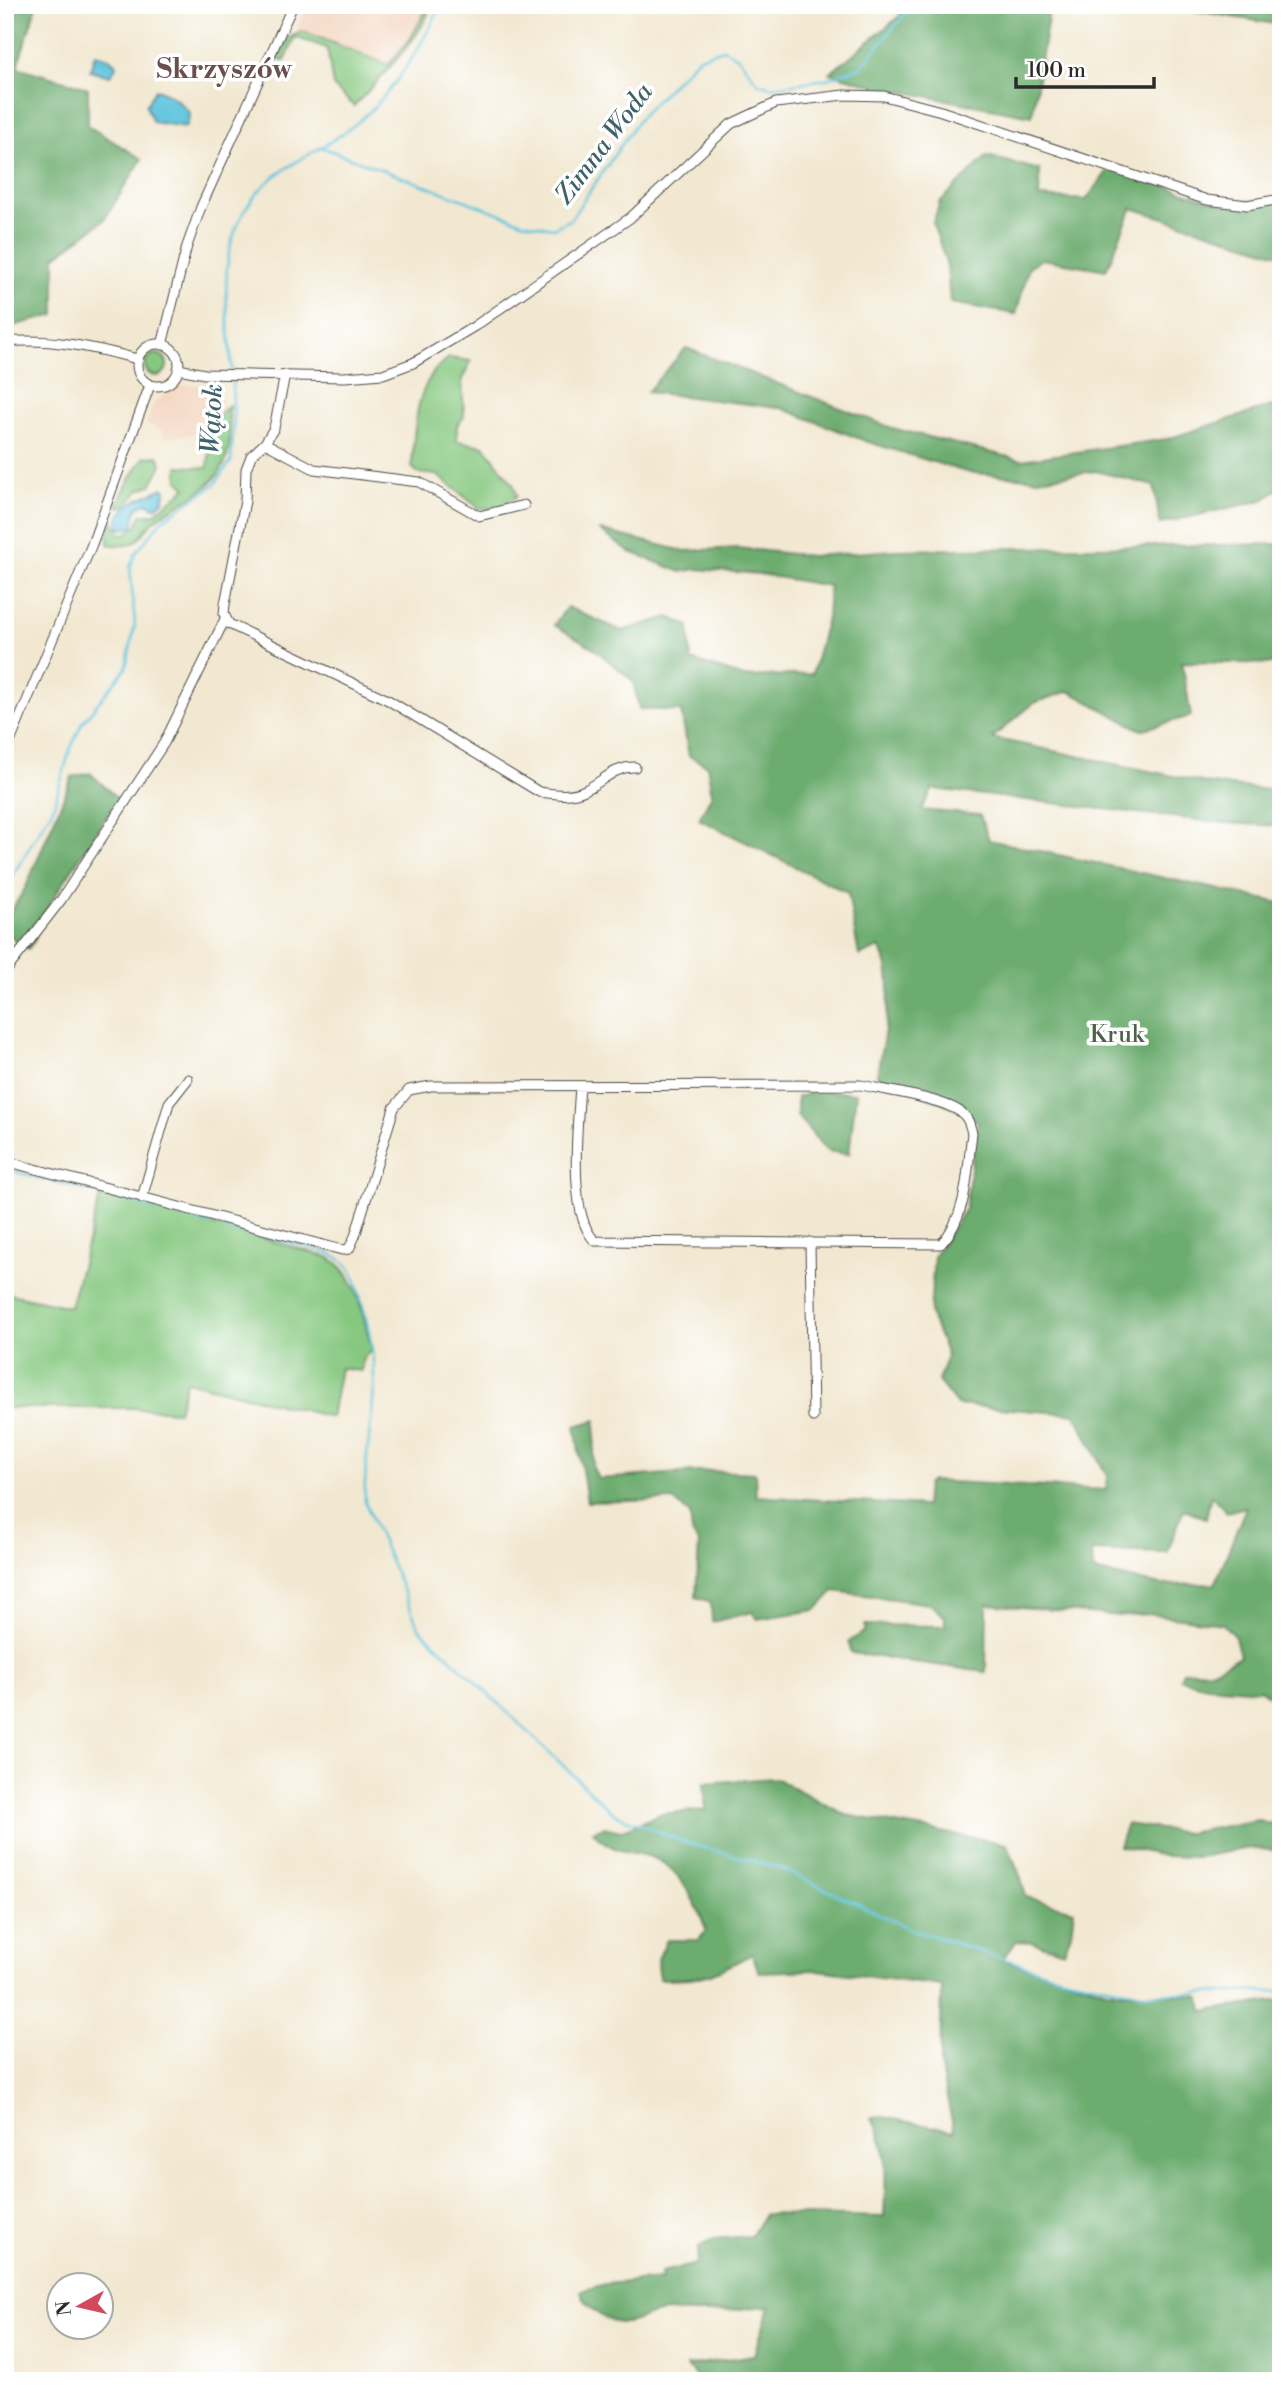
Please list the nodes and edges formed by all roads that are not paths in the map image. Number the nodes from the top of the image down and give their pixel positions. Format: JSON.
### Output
{"nodes":[{"id":1,"x":293,"y":5,"type":"edge"},
{"id":2,"x":1281,"y":199,"type":"edge"},
{"id":3,"x":5,"y":342,"type":"edge"},
{"id":4,"x":162,"y":345,"type":"junction"},
{"id":5,"x":138,"y":359,"type":"junction"},
{"id":6,"x":178,"y":369,"type":"junction"},
{"id":7,"x":285,"y":375,"type":"junction"},
{"id":8,"x":150,"y":385,"type":"junction"},
{"id":9,"x":265,"y":443,"type":"junction"},
{"id":10,"x":524,"y":505,"type":"dead end"},
{"id":11,"x":225,"y":619,"type":"junction"},
{"id":12,"x":7,"y":741,"type":"edge"},
{"id":13,"x":5,"y":754,"type":"edge"},
{"id":14,"x":635,"y":767,"type":"dead end"},
{"id":15,"x":5,"y":972,"type":"edge"},
{"id":16,"x":188,"y":1079,"type":"dead end"},
{"id":17,"x":580,"y":1086,"type":"junction"},
{"id":18,"x":5,"y":1161,"type":"edge"},
{"id":19,"x":142,"y":1198,"type":"junction"},
{"id":20,"x":810,"y":1242,"type":"junction"},
{"id":21,"x":813,"y":1417,"type":"dead end"}],
"edges":[{"from":1,"to":4,"type":"street"},
{"from":2,"to":7,"type":"street"},
{"from":3,"to":5,"type":"street"},
{"from":4,"to":5,"type":"street"},
{"from":4,"to":6,"type":"street"},
{"from":5,"to":8,"type":"street"},
{"from":6,"to":7,"type":"street"},
{"from":6,"to":8,"type":"street"},
{"from":7,"to":9,"type":"street"},
{"from":8,"to":12,"type":"street"},
{"from":9,"to":10,"type":"street"},
{"from":9,"to":11,"type":"street"},
{"from":11,"to":14,"type":"street"},
{"from":11,"to":15,"type":"street"},
{"from":12,"to":13,"type":"street"},
{"from":16,"to":19,"type":"street"},
{"from":17,"to":19,"type":"street"},
{"from":17,"to":20,"type":"street"},
{"from":17,"to":20,"type":"street"},
{"from":18,"to":19,"type":"street"},
{"from":20,"to":21,"type":"street"}]}
